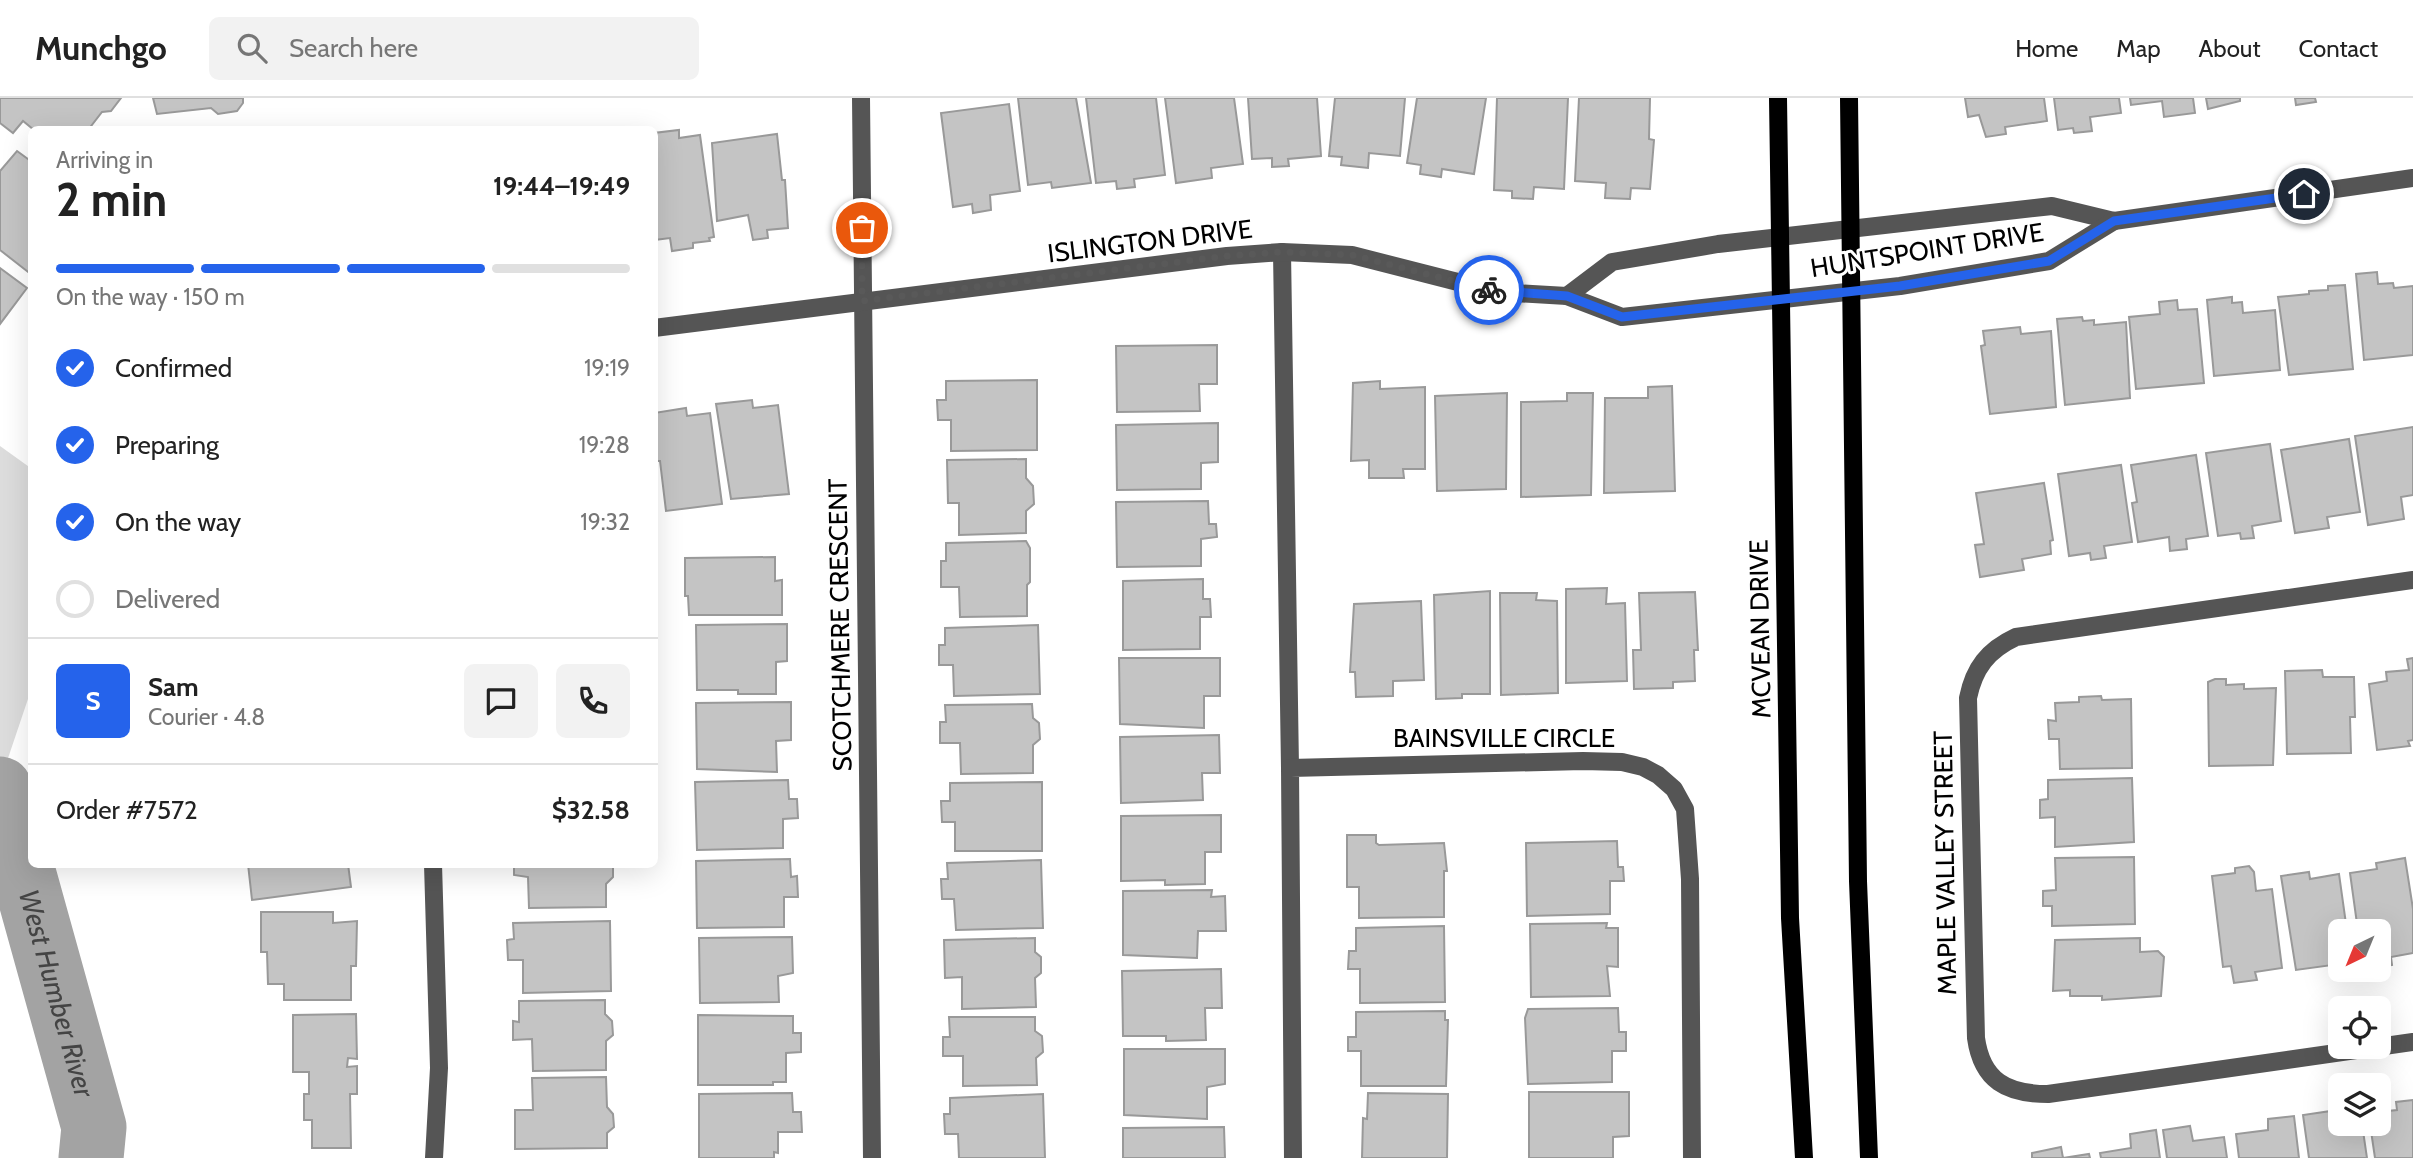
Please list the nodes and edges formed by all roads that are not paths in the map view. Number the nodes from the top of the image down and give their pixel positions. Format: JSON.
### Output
{"nodes":[{"id":1,"x":861,"y":98,"type":"edge"},
{"id":2,"x":1778,"y":98,"type":"edge"},
{"id":3,"x":1849,"y":98,"type":"edge"},
{"id":4,"x":2413,"y":178,"type":"edge"},
{"id":5,"x":2114,"y":221,"type":"junction"},
{"id":6,"x":1850,"y":229,"type":"junction"},
{"id":7,"x":1780,"y":237,"type":"junction"},
{"id":8,"x":1282,"y":252,"type":"junction"},
{"id":9,"x":1851,"y":291,"type":"junction"},
{"id":10,"x":1567,"y":296,"type":"junction"},
{"id":11,"x":1782,"y":299,"type":"junction"},
{"id":12,"x":862,"y":301,"type":"junction"},
{"id":13,"x":658,"y":327,"type":"edge"},
{"id":14,"x":2413,"y":580,"type":"edge"},
{"id":15,"x":1290,"y":768,"type":"junction"},
{"id":16,"x":433,"y":868,"type":"edge"},
{"id":17,"x":2413,"y":1042,"type":"edge"},
{"id":18,"x":434,"y":1158,"type":"edge"},
{"id":19,"x":872,"y":1158,"type":"edge"},
{"id":20,"x":1293,"y":1158,"type":"edge"},
{"id":21,"x":1692,"y":1158,"type":"edge"},
{"id":22,"x":1804,"y":1158,"type":"edge"},
{"id":23,"x":1869,"y":1158,"type":"edge"}],
"edges":[{"from":1,"to":12,"type":"street","name":"SCOTCHMERE CRESCENT"},
{"from":2,"to":7,"type":"main road","name":"MCVEAN DRIVE"},
{"from":3,"to":6,"type":"main road"},
{"from":4,"to":5,"type":"street","name":"HUNTSPOINT DRIVE"},
{"from":5,"to":6,"type":"street","name":"HUNTSPOINT DRIVE"},
{"from":5,"to":9,"type":"street","name":"HUNTSPOINT DRIVE"},
{"from":6,"to":7,"type":"street","name":"HUNTSPOINT DRIVE"},
{"from":6,"to":9,"type":"main road"},
{"from":7,"to":10,"type":"street"},
{"from":7,"to":11,"type":"main road","name":"MCVEAN DRIVE"},
{"from":8,"to":10,"type":"street","name":"ISLINGTON DRIVE"},
{"from":8,"to":12,"type":"street","name":"ISLINGTON DRIVE"},
{"from":8,"to":15,"type":"street"},
{"from":9,"to":11,"type":"street","name":"HUNTSPOINT DRIVE"},
{"from":9,"to":23,"type":"main road"},
{"from":10,"to":11,"type":"street","name":"ISLINGTON DRIVE"},
{"from":11,"to":22,"type":"main road","name":"MCVEAN DRIVE"},
{"from":12,"to":13,"type":"street"},
{"from":12,"to":19,"type":"street","name":"SCOTCHMERE CRESCENT"},
{"from":14,"to":17,"type":"street","name":"MAPLE VALLEY STREET"},
{"from":15,"to":20,"type":"street"},
{"from":15,"to":21,"type":"street","name":"BAINSVILLE CIRCLE"},
{"from":16,"to":18,"type":"street"}]}
